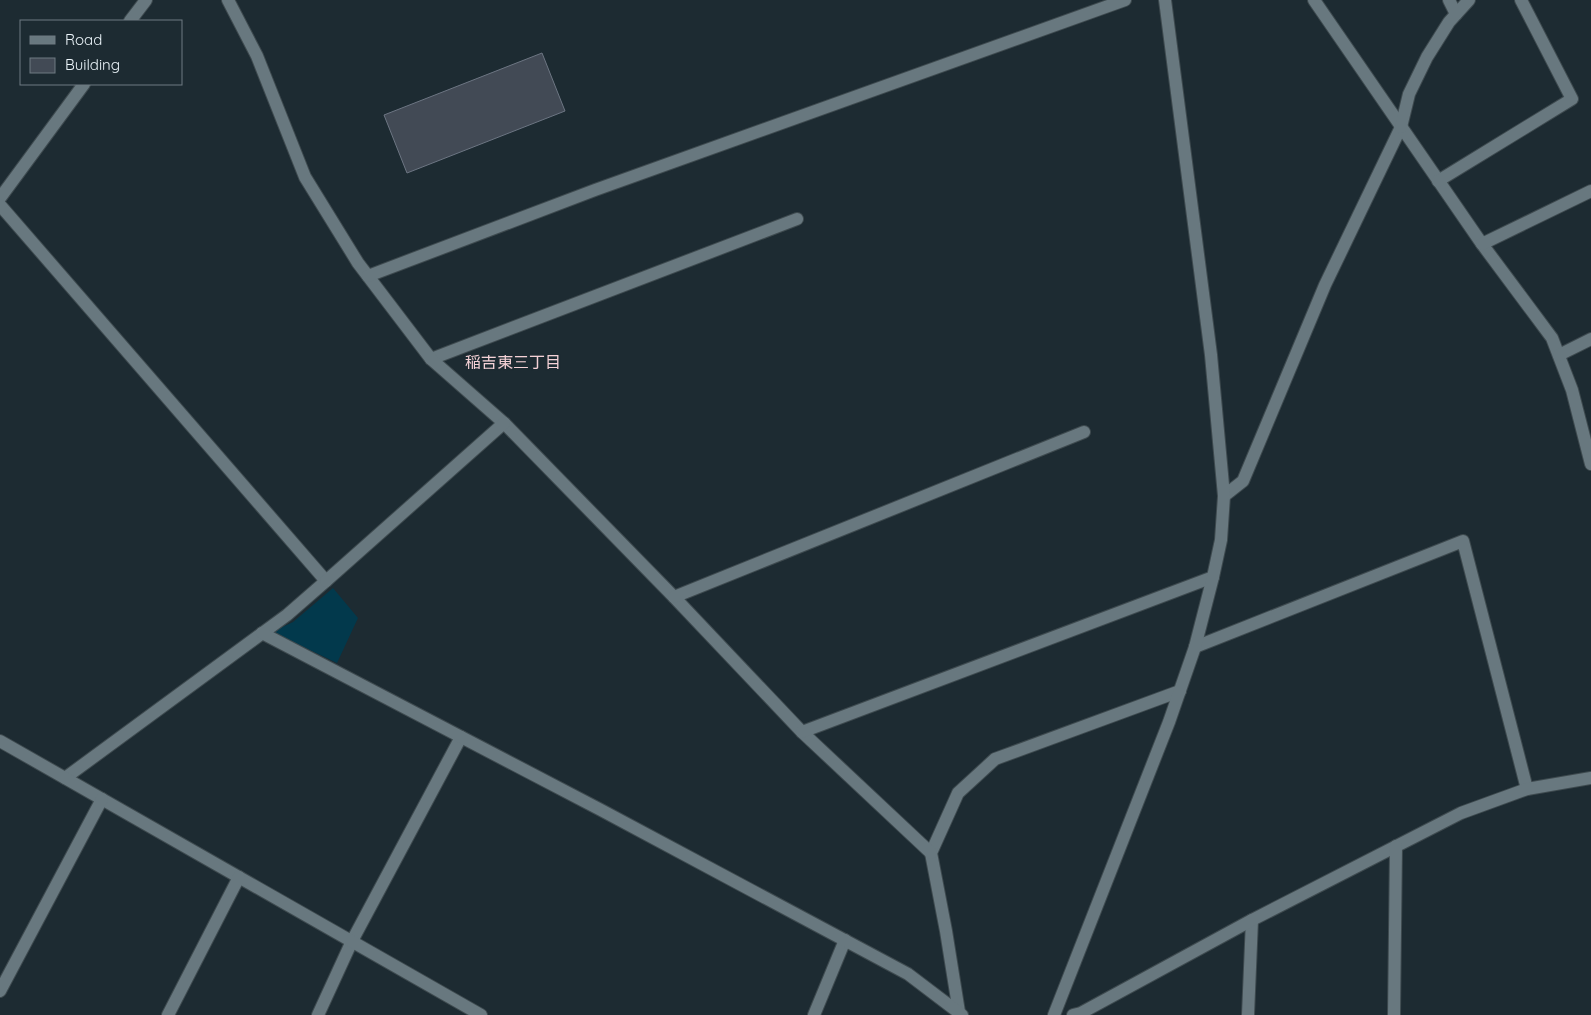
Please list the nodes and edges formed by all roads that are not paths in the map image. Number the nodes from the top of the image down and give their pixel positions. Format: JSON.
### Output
{"nodes":[{"id":1,"x":146,"y":0,"type":"edge"},
{"id":2,"x":228,"y":0,"type":"edge"},
{"id":3,"x":1125,"y":0,"type":"edge"},
{"id":4,"x":1165,"y":0,"type":"edge"},
{"id":5,"x":1314,"y":0,"type":"edge"},
{"id":6,"x":1449,"y":0,"type":"edge"},
{"id":7,"x":1469,"y":0,"type":"edge"},
{"id":8,"x":1521,"y":0,"type":"edge"},
{"id":9,"x":1456,"y":14,"type":"junction"},
{"id":10,"x":131,"y":20,"type":"edge"},
{"id":11,"x":83,"y":85,"type":"edge"},
{"id":12,"x":1401,"y":127,"type":"junction"},
{"id":13,"x":1438,"y":181,"type":"junction"},
{"id":14,"x":1591,"y":192,"type":"edge"},
{"id":15,"x":0,"y":198,"type":"edge"},
{"id":16,"x":0,"y":205,"type":"edge"},
{"id":17,"x":797,"y":219,"type":"dead end"},
{"id":18,"x":1482,"y":244,"type":"junction"},
{"id":19,"x":368,"y":276,"type":"junction"},
{"id":20,"x":1591,"y":340,"type":"edge"},
{"id":21,"x":1559,"y":355,"type":"junction"},
{"id":22,"x":431,"y":359,"type":"junction"},
{"id":23,"x":504,"y":424,"type":"junction"},
{"id":24,"x":1084,"y":432,"type":"dead end"},
{"id":25,"x":1591,"y":464,"type":"edge"},
{"id":26,"x":1224,"y":496,"type":"junction"},
{"id":27,"x":1213,"y":577,"type":"junction"},
{"id":28,"x":326,"y":581,"type":"junction"},
{"id":29,"x":674,"y":597,"type":"junction"},
{"id":30,"x":262,"y":633,"type":"junction"},
{"id":31,"x":1195,"y":647,"type":"junction"},
{"id":32,"x":1180,"y":692,"type":"junction"},
{"id":33,"x":802,"y":732,"type":"junction"},
{"id":34,"x":461,"y":737,"type":"junction"},
{"id":35,"x":0,"y":741,"type":"edge"},
{"id":36,"x":65,"y":778,"type":"junction"},
{"id":37,"x":1591,"y":778,"type":"edge"},
{"id":38,"x":1527,"y":789,"type":"junction"},
{"id":39,"x":102,"y":799,"type":"junction"},
{"id":40,"x":1396,"y":846,"type":"junction"},
{"id":41,"x":931,"y":853,"type":"junction"},
{"id":42,"x":239,"y":877,"type":"junction"},
{"id":43,"x":1252,"y":920,"type":"junction"},
{"id":44,"x":845,"y":940,"type":"junction"},
{"id":45,"x":352,"y":941,"type":"junction"},
{"id":46,"x":0,"y":991,"type":"edge"},
{"id":47,"x":960,"y":1014,"type":"edge"},
{"id":48,"x":168,"y":1015,"type":"edge"},
{"id":49,"x":318,"y":1015,"type":"edge"},
{"id":50,"x":481,"y":1015,"type":"edge"},
{"id":51,"x":814,"y":1015,"type":"edge"},
{"id":52,"x":1054,"y":1015,"type":"edge"},
{"id":53,"x":1073,"y":1015,"type":"edge"},
{"id":54,"x":1248,"y":1015,"type":"edge"},
{"id":55,"x":1394,"y":1015,"type":"edge"}],
"edges":[{"from":1,"to":10,"type":"street"},
{"from":2,"to":19,"type":"street"},
{"from":3,"to":19,"type":"street"},
{"from":4,"to":26,"type":"street"},
{"from":5,"to":12,"type":"street"},
{"from":6,"to":9,"type":"street"},
{"from":7,"to":9,"type":"street"},
{"from":8,"to":13,"type":"street"},
{"from":9,"to":12,"type":"street"},
{"from":11,"to":15,"type":"street"},
{"from":12,"to":13,"type":"street"},
{"from":12,"to":26,"type":"street"},
{"from":13,"to":18,"type":"street"},
{"from":14,"to":18,"type":"street"},
{"from":16,"to":28,"type":"street"},
{"from":17,"to":22,"type":"street"},
{"from":18,"to":21,"type":"street"},
{"from":19,"to":22,"type":"street"},
{"from":20,"to":21,"type":"street"},
{"from":21,"to":25,"type":"street"},
{"from":22,"to":23,"type":"street"},
{"from":23,"to":28,"type":"street"},
{"from":23,"to":29,"type":"street"},
{"from":24,"to":29,"type":"street"},
{"from":26,"to":27,"type":"street"},
{"from":27,"to":31,"type":"street"},
{"from":27,"to":33,"type":"street"},
{"from":28,"to":30,"type":"street"},
{"from":29,"to":33,"type":"street"},
{"from":30,"to":34,"type":"street"},
{"from":30,"to":36,"type":"street"},
{"from":31,"to":32,"type":"street"},
{"from":31,"to":38,"type":"street"},
{"from":32,"to":41,"type":"street"},
{"from":32,"to":52,"type":"street"},
{"from":33,"to":41,"type":"street"},
{"from":34,"to":44,"type":"street"},
{"from":34,"to":45,"type":"street"},
{"from":35,"to":36,"type":"street"},
{"from":36,"to":39,"type":"street"},
{"from":37,"to":38,"type":"street"},
{"from":38,"to":40,"type":"street"},
{"from":39,"to":42,"type":"street"},
{"from":39,"to":46,"type":"street"},
{"from":40,"to":43,"type":"street"},
{"from":40,"to":55,"type":"street"},
{"from":41,"to":47,"type":"street"},
{"from":42,"to":45,"type":"street"},
{"from":42,"to":48,"type":"street"},
{"from":43,"to":53,"type":"street"},
{"from":43,"to":54,"type":"street"},
{"from":44,"to":47,"type":"street"},
{"from":44,"to":51,"type":"street"},
{"from":45,"to":49,"type":"street"},
{"from":45,"to":50,"type":"street"}]}
